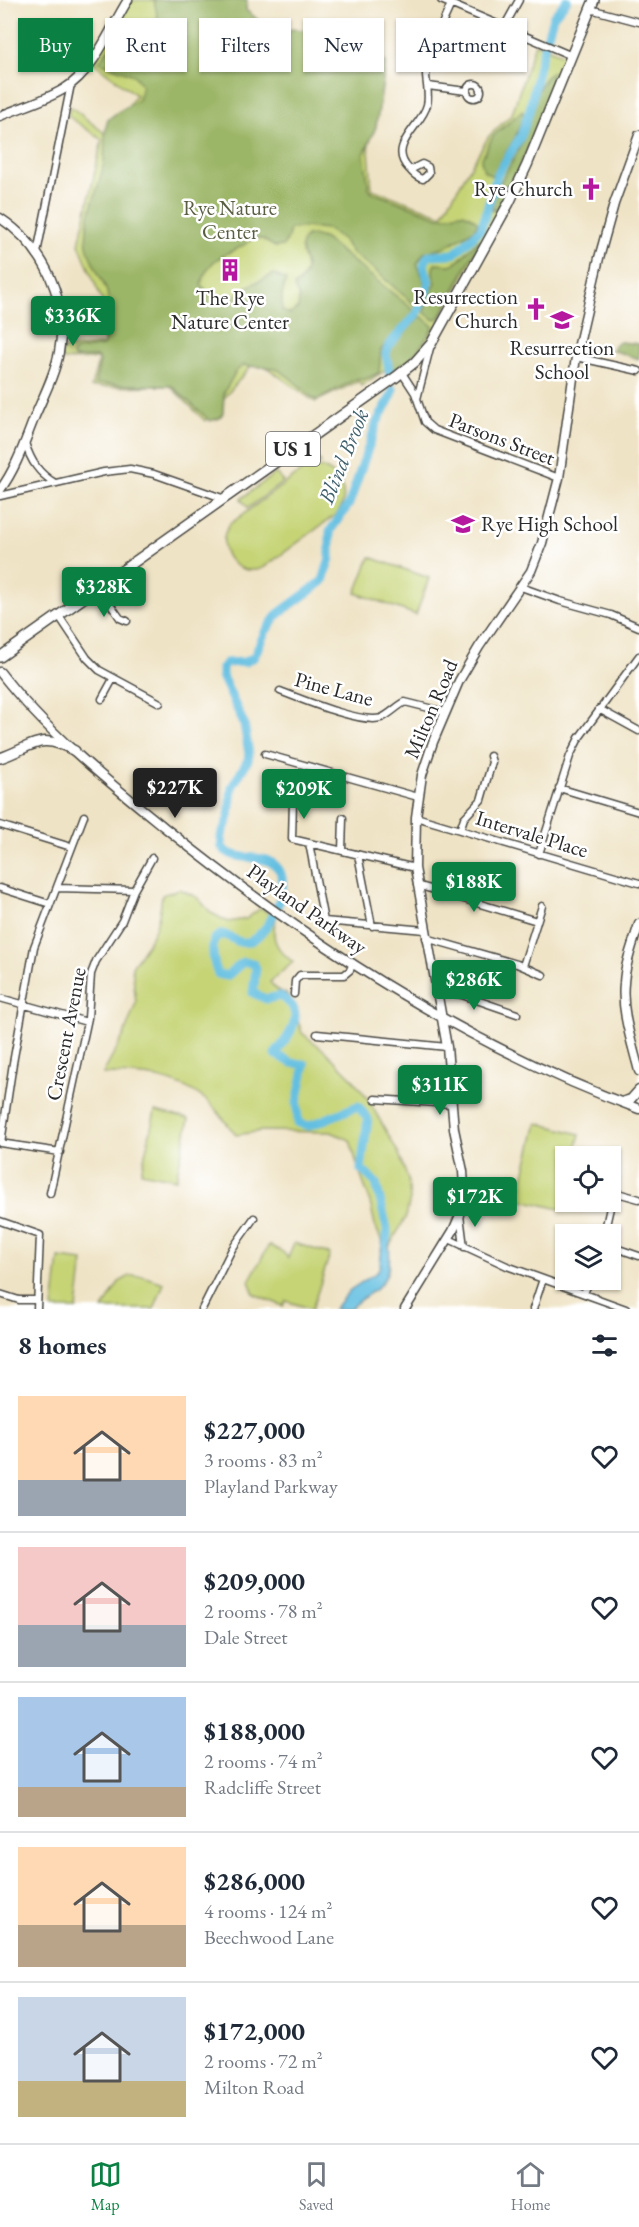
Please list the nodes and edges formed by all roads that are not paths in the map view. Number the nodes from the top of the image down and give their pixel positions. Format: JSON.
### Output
{"nodes":[{"id":1,"x":128,"y":0,"type":"edge"},
{"id":2,"x":441,"y":0,"type":"edge"},
{"id":3,"x":519,"y":0,"type":"edge"},
{"id":4,"x":450,"y":2,"type":"edge"},
{"id":5,"x":592,"y":4,"type":"edge"},
{"id":6,"x":485,"y":18,"type":"edge"},
{"id":7,"x":509,"y":18,"type":"edge"},
{"id":8,"x":639,"y":22,"type":"edge"},
{"id":9,"x":527,"y":37,"type":"edge"},
{"id":10,"x":572,"y":56,"type":"junction"},
{"id":11,"x":71,"y":84,"type":"junction"},
{"id":12,"x":428,"y":86,"type":"junction"},
{"id":13,"x":466,"y":91,"type":"dead end"},
{"id":14,"x":0,"y":116,"type":"edge"},
{"id":15,"x":639,"y":135,"type":"edge"},
{"id":16,"x":410,"y":170,"type":"dead end"},
{"id":17,"x":0,"y":218,"type":"edge"},
{"id":18,"x":38,"y":253,"type":"junction"},
{"id":19,"x":431,"y":344,"type":"junction"},
{"id":20,"x":576,"y":357,"type":"junction"},
{"id":21,"x":639,"y":372,"type":"edge"},
{"id":22,"x":402,"y":373,"type":"junction"},
{"id":23,"x":417,"y":399,"type":"junction"},
{"id":24,"x":25,"y":443,"type":"junction"},
{"id":25,"x":559,"y":478,"type":"junction"},
{"id":26,"x":56,"y":483,"type":"junction"},
{"id":27,"x":0,"y":490,"type":"edge"},
{"id":28,"x":0,"y":496,"type":"edge"},
{"id":29,"x":225,"y":498,"type":"junction"},
{"id":30,"x":521,"y":587,"type":"junction"},
{"id":31,"x":99,"y":588,"type":"junction"},
{"id":32,"x":58,"y":616,"type":"junction"},
{"id":33,"x":127,"y":621,"type":"dead end"},
{"id":34,"x":639,"y":627,"type":"edge"},
{"id":35,"x":2,"y":656,"type":"edge"},
{"id":36,"x":639,"y":656,"type":"edge"},
{"id":37,"x":0,"y":672,"type":"edge"},
{"id":38,"x":113,"y":680,"type":"junction"},
{"id":39,"x":280,"y":691,"type":"dead end"},
{"id":40,"x":102,"y":699,"type":"dead end"},
{"id":41,"x":160,"y":703,"type":"dead end"},
{"id":42,"x":599,"y":709,"type":"junction"},
{"id":43,"x":445,"y":712,"type":"junction"},
{"id":44,"x":639,"y":731,"type":"edge"},
{"id":45,"x":75,"y":751,"type":"junction"},
{"id":46,"x":265,"y":754,"type":"dead end"},
{"id":47,"x":490,"y":756,"type":"dead end"},
{"id":48,"x":0,"y":758,"type":"edge"},
{"id":49,"x":559,"y":788,"type":"junction"},
{"id":50,"x":418,"y":797,"type":"junction"},
{"id":51,"x":293,"y":801,"type":"dead end"},
{"id":52,"x":639,"y":812,"type":"edge"},
{"id":53,"x":84,"y":816,"type":"dead end"},
{"id":54,"x":416,"y":817,"type":"junction"},
{"id":55,"x":343,"y":818,"type":"dead end"},
{"id":56,"x":0,"y":825,"type":"edge"},
{"id":57,"x":460,"y":830,"type":"junction"},
{"id":58,"x":309,"y":843,"type":"junction"},
{"id":59,"x":71,"y":847,"type":"junction"},
{"id":60,"x":342,"y":851,"type":"junction"},
{"id":61,"x":539,"y":854,"type":"junction"},
{"id":62,"x":358,"y":855,"type":"junction"},
{"id":63,"x":152,"y":858,"type":"dead end"},
{"id":64,"x":415,"y":868,"type":"junction"},
{"id":65,"x":639,"y":883,"type":"edge"},
{"id":66,"x":417,"y":885,"type":"junction"},
{"id":67,"x":0,"y":888,"type":"edge"},
{"id":68,"x":57,"y":888,"type":"junction"},
{"id":69,"x":134,"y":890,"type":"junction"},
{"id":70,"x":50,"y":904,"type":"junction"},
{"id":71,"x":542,"y":906,"type":"dead end"},
{"id":72,"x":537,"y":921,"type":"junction"},
{"id":73,"x":639,"y":924,"type":"edge"},
{"id":74,"x":372,"y":926,"type":"junction"},
{"id":75,"x":426,"y":934,"type":"junction"},
{"id":76,"x":353,"y":963,"type":"junction"},
{"id":77,"x":523,"y":966,"type":"junction"},
{"id":78,"x":543,"y":975,"type":"dead end"},
{"id":79,"x":436,"y":990,"type":"junction"},
{"id":80,"x":294,"y":994,"type":"dead end"},
{"id":81,"x":0,"y":998,"type":"edge"},
{"id":82,"x":23,"y":1005,"type":"junction"},
{"id":83,"x":518,"y":1014,"type":"dead end"},
{"id":84,"x":441,"y":1017,"type":"junction"},
{"id":85,"x":87,"y":1022,"type":"junction"},
{"id":86,"x":317,"y":1034,"type":"dead end"},
{"id":87,"x":447,"y":1047,"type":"junction"},
{"id":88,"x":639,"y":1071,"type":"edge"},
{"id":89,"x":639,"y":1090,"type":"edge"},
{"id":90,"x":375,"y":1099,"type":"dead end"},
{"id":91,"x":621,"y":1102,"type":"junction"},
{"id":92,"x":452,"y":1104,"type":"junction"},
{"id":93,"x":639,"y":1109,"type":"edge"},
{"id":94,"x":1,"y":1143,"type":"edge"},
{"id":95,"x":60,"y":1152,"type":"junction"},
{"id":96,"x":50,"y":1193,"type":"dead end"},
{"id":97,"x":639,"y":1199,"type":"edge"},
{"id":98,"x":460,"y":1215,"type":"junction"},
{"id":99,"x":254,"y":1218,"type":"dead end"},
{"id":100,"x":0,"y":1221,"type":"edge"},
{"id":101,"x":606,"y":1224,"type":"edge"},
{"id":102,"x":449,"y":1239,"type":"junction"},
{"id":103,"x":464,"y":1246,"type":"junction"},
{"id":104,"x":621,"y":1250,"type":"edge"},
{"id":105,"x":639,"y":1256,"type":"edge"},
{"id":106,"x":543,"y":1279,"type":"junction"},
{"id":107,"x":585,"y":1290,"type":"edge"},
{"id":108,"x":584,"y":1293,"type":"junction"},
{"id":109,"x":0,"y":1294,"type":"edge"},
{"id":110,"x":37,"y":1300,"type":"junction"},
{"id":111,"x":621,"y":1308,"type":"edge"},
{"id":112,"x":37,"y":1309,"type":"edge"},
{"id":113,"x":202,"y":1309,"type":"edge"},
{"id":114,"x":405,"y":1309,"type":"edge"},
{"id":115,"x":533,"y":1309,"type":"edge"}],
"edges":[{"from":1,"to":11,"type":"street"},
{"from":2,"to":4,"type":"street"},
{"from":3,"to":7,"type":"street"},
{"from":4,"to":6,"type":"street"},
{"from":4,"to":12,"type":"street"},
{"from":5,"to":8,"type":"street"},
{"from":5,"to":10,"type":"main road","number":"US 1"},
{"from":9,"to":10,"type":"street"},
{"from":10,"to":19,"type":"main road","number":"US 1"},
{"from":11,"to":14,"type":"street"},
{"from":11,"to":18,"type":"street"},
{"from":12,"to":13,"type":"street"},
{"from":12,"to":16,"type":"street"},
{"from":15,"to":20,"type":"street","name":"Milton Road"},
{"from":17,"to":18,"type":"street"},
{"from":18,"to":24,"type":"street"},
{"from":19,"to":22,"type":"main road","number":"US 1"},
{"from":19,"to":23,"type":"street"},
{"from":20,"to":21,"type":"street"},
{"from":20,"to":25,"type":"street","name":"Milton Road"},
{"from":22,"to":23,"type":"street","name":"Parsons Street"},
{"from":22,"to":29,"type":"main road","number":"US 1"},
{"from":23,"to":25,"type":"street","name":"Parsons Street"},
{"from":24,"to":26,"type":"street"},
{"from":24,"to":27,"type":"street"},
{"from":25,"to":30,"type":"street","name":"Milton Road"},
{"from":26,"to":28,"type":"street"},
{"from":26,"to":29,"type":"street"},
{"from":29,"to":31,"type":"main road","number":"US 1"},
{"from":30,"to":34,"type":"street"},
{"from":30,"to":43,"type":"street","name":"Milton Road"},
{"from":31,"to":32,"type":"main road","number":"US 1"},
{"from":31,"to":33,"type":"street"},
{"from":32,"to":35,"type":"main road","number":"US 1"},
{"from":32,"to":38,"type":"street"},
{"from":36,"to":42,"type":"street"},
{"from":37,"to":45,"type":"street","name":"Playland Parkway"},
{"from":38,"to":40,"type":"street"},
{"from":38,"to":41,"type":"street"},
{"from":39,"to":43,"type":"street","name":"Pine Lane"},
{"from":42,"to":44,"type":"street"},
{"from":42,"to":49,"type":"street"},
{"from":43,"to":50,"type":"street","name":"Milton Road"},
{"from":45,"to":48,"type":"main road"},
{"from":45,"to":76,"type":"street","name":"Playland Parkway"},
{"from":46,"to":50,"type":"street"},
{"from":47,"to":57,"type":"street"},
{"from":49,"to":52,"type":"street"},
{"from":49,"to":61,"type":"street"},
{"from":50,"to":54,"type":"street","name":"Milton Road"},
{"from":51,"to":58,"type":"street"},
{"from":53,"to":59,"type":"street"},
{"from":54,"to":57,"type":"street","name":"Intervale Place"},
{"from":54,"to":64,"type":"street","name":"Milton Road"},
{"from":55,"to":60,"type":"street"},
{"from":56,"to":59,"type":"street"},
{"from":57,"to":61,"type":"street","name":"Intervale Place"},
{"from":58,"to":60,"type":"street"},
{"from":58,"to":74,"type":"street"},
{"from":59,"to":68,"type":"street"},
{"from":60,"to":62,"type":"street"},
{"from":61,"to":65,"type":"street","name":"Intervale Place"},
{"from":62,"to":64,"type":"street"},
{"from":62,"to":74,"type":"street"},
{"from":63,"to":69,"type":"street","name":"Crescent Avenue"},
{"from":64,"to":66,"type":"street","name":"Milton Road"},
{"from":66,"to":72,"type":"street"},
{"from":66,"to":75,"type":"street","name":"Milton Road"},
{"from":67,"to":70,"type":"street"},
{"from":68,"to":69,"type":"street"},
{"from":68,"to":70,"type":"street"},
{"from":69,"to":85,"type":"street","name":"Crescent Avenue"},
{"from":70,"to":82,"type":"street"},
{"from":71,"to":72,"type":"street"},
{"from":72,"to":77,"type":"street"},
{"from":73,"to":88,"type":"street"},
{"from":74,"to":75,"type":"street"},
{"from":75,"to":77,"type":"street"},
{"from":75,"to":79,"type":"street","name":"Milton Road"},
{"from":76,"to":80,"type":"street"},
{"from":76,"to":84,"type":"street","name":"Playland Parkway"},
{"from":77,"to":78,"type":"street"},
{"from":79,"to":83,"type":"street"},
{"from":79,"to":84,"type":"street","name":"Milton Road"},
{"from":81,"to":82,"type":"street"},
{"from":82,"to":85,"type":"street"},
{"from":82,"to":94,"type":"street"},
{"from":84,"to":87,"type":"street","name":"Milton Road"},
{"from":84,"to":91,"type":"street","name":"Playland Parkway"},
{"from":85,"to":95,"type":"street","name":"Crescent Avenue"},
{"from":86,"to":87,"type":"street"},
{"from":87,"to":92,"type":"street","name":"Milton Road"},
{"from":89,"to":91,"type":"street"},
{"from":90,"to":92,"type":"street"},
{"from":91,"to":93,"type":"street","name":"Playland Parkway"},
{"from":92,"to":98,"type":"street","name":"Milton Road"},
{"from":94,"to":95,"type":"street"},
{"from":95,"to":96,"type":"street","name":"Crescent Avenue"},
{"from":97,"to":101,"type":"street"},
{"from":98,"to":102,"type":"street","name":"Milton Road"},
{"from":98,"to":103,"type":"street"},
{"from":99,"to":113,"type":"street"},
{"from":100,"to":110,"type":"street"},
{"from":102,"to":103,"type":"street"},
{"from":102,"to":114,"type":"street","name":"Milton Road"},
{"from":103,"to":106,"type":"street"},
{"from":104,"to":105,"type":"street"},
{"from":106,"to":108,"type":"street"},
{"from":106,"to":115,"type":"street"},
{"from":107,"to":108,"type":"street"},
{"from":108,"to":111,"type":"street"},
{"from":109,"to":110,"type":"street"},
{"from":110,"to":112,"type":"street"}]}
